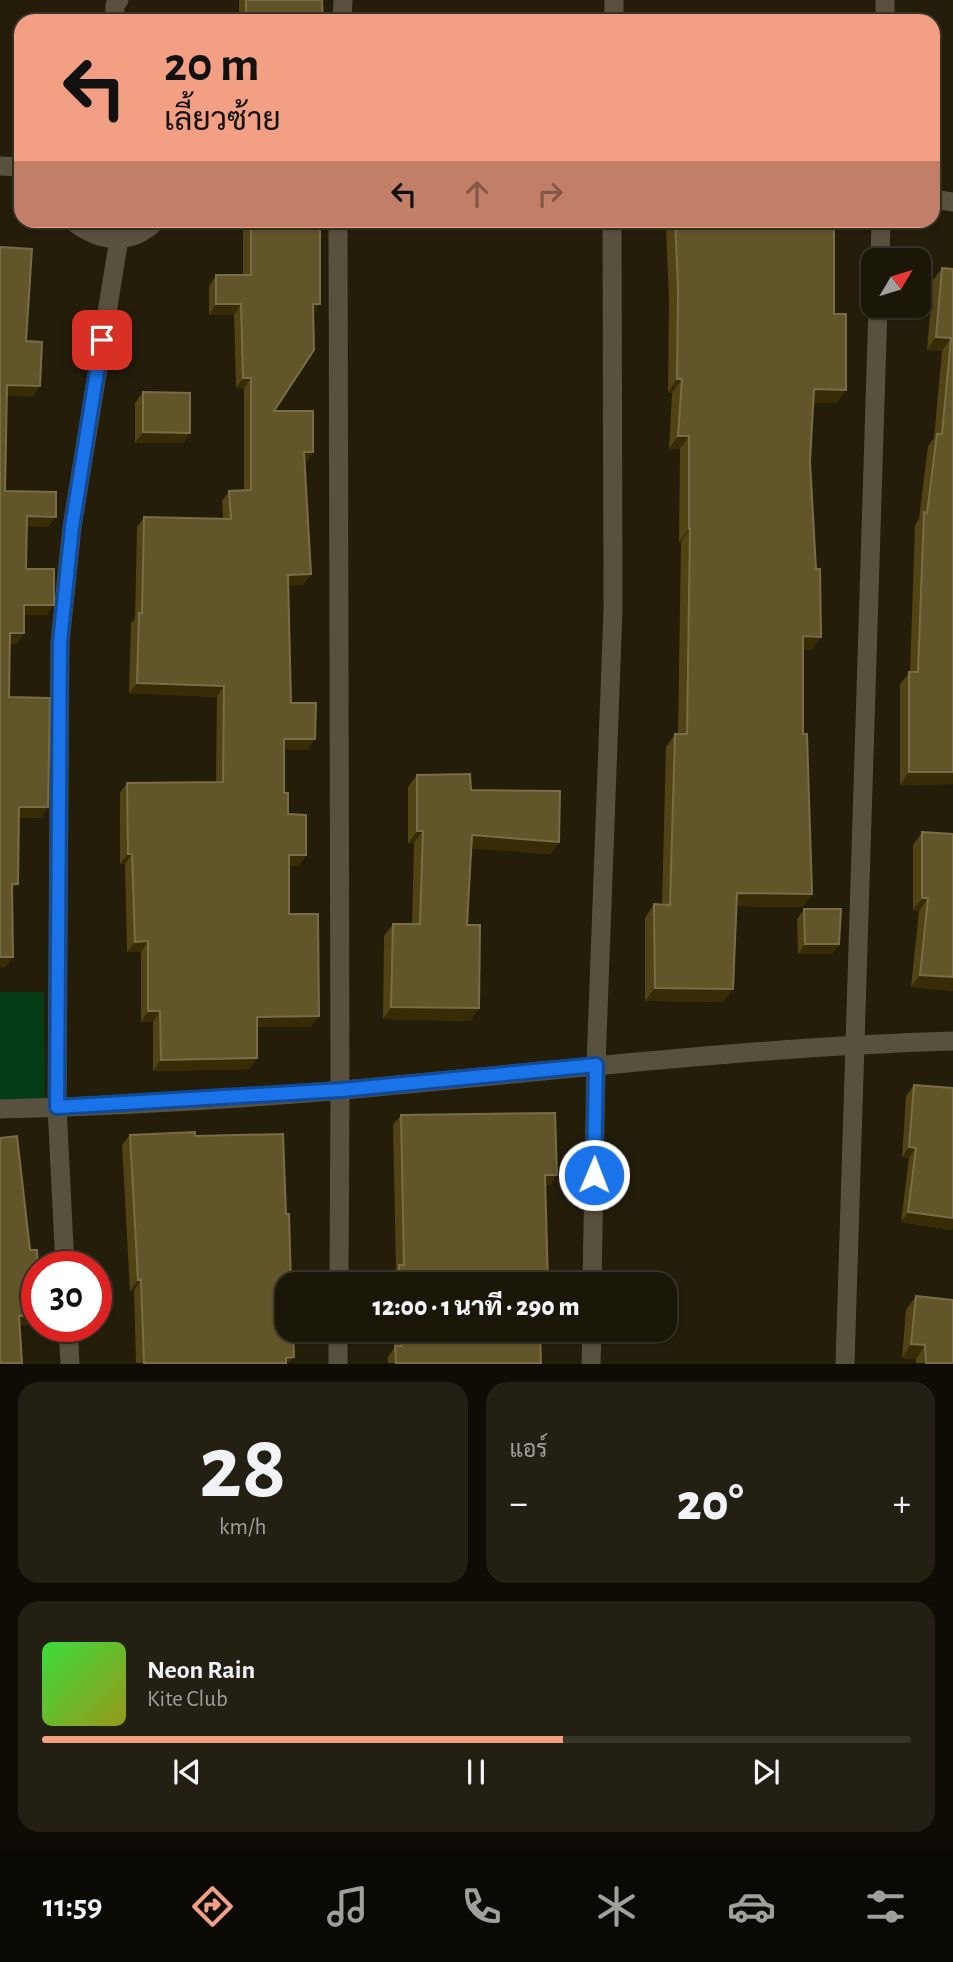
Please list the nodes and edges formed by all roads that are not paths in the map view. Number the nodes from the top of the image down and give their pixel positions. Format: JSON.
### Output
{"nodes":[{"id":1,"x":80,"y":228,"type":"edge"},
{"id":2,"x":145,"y":228,"type":"edge"},
{"id":3,"x":338,"y":228,"type":"edge"},
{"id":4,"x":611,"y":228,"type":"edge"},
{"id":5,"x":881,"y":228,"type":"edge"},
{"id":6,"x":119,"y":239,"type":"junction"},
{"id":7,"x":880,"y":248,"type":"edge"},
{"id":8,"x":878,"y":318,"type":"edge"},
{"id":9,"x":953,"y":1041,"type":"edge"},
{"id":10,"x":854,"y":1044,"type":"junction"},
{"id":11,"x":596,"y":1065,"type":"junction"},
{"id":12,"x":341,"y":1090,"type":"junction"},
{"id":13,"x":57,"y":1107,"type":"junction"},
{"id":14,"x":0,"y":1109,"type":"edge"},
{"id":15,"x":64,"y":1251,"type":"edge"},
{"id":16,"x":339,"y":1272,"type":"edge"},
{"id":17,"x":592,"y":1272,"type":"edge"},
{"id":18,"x":69,"y":1342,"type":"edge"},
{"id":19,"x":338,"y":1342,"type":"edge"},
{"id":20,"x":592,"y":1342,"type":"edge"},
{"id":21,"x":70,"y":1363,"type":"edge"},
{"id":22,"x":338,"y":1363,"type":"edge"},
{"id":23,"x":591,"y":1363,"type":"edge"},
{"id":24,"x":845,"y":1363,"type":"edge"}],
"edges":[{"from":1,"to":6,"type":"street"},
{"from":2,"to":6,"type":"street"},
{"from":3,"to":12,"type":"street"},
{"from":4,"to":11,"type":"street"},
{"from":5,"to":7,"type":"street"},
{"from":6,"to":13,"type":"street"},
{"from":8,"to":10,"type":"street"},
{"from":9,"to":10,"type":"street"},
{"from":10,"to":11,"type":"street"},
{"from":10,"to":24,"type":"street"},
{"from":11,"to":12,"type":"street"},
{"from":11,"to":17,"type":"street"},
{"from":12,"to":13,"type":"street"},
{"from":12,"to":16,"type":"street"},
{"from":13,"to":14,"type":"street"},
{"from":13,"to":15,"type":"street"},
{"from":18,"to":21,"type":"street"},
{"from":19,"to":22,"type":"street"},
{"from":20,"to":23,"type":"street"}]}
